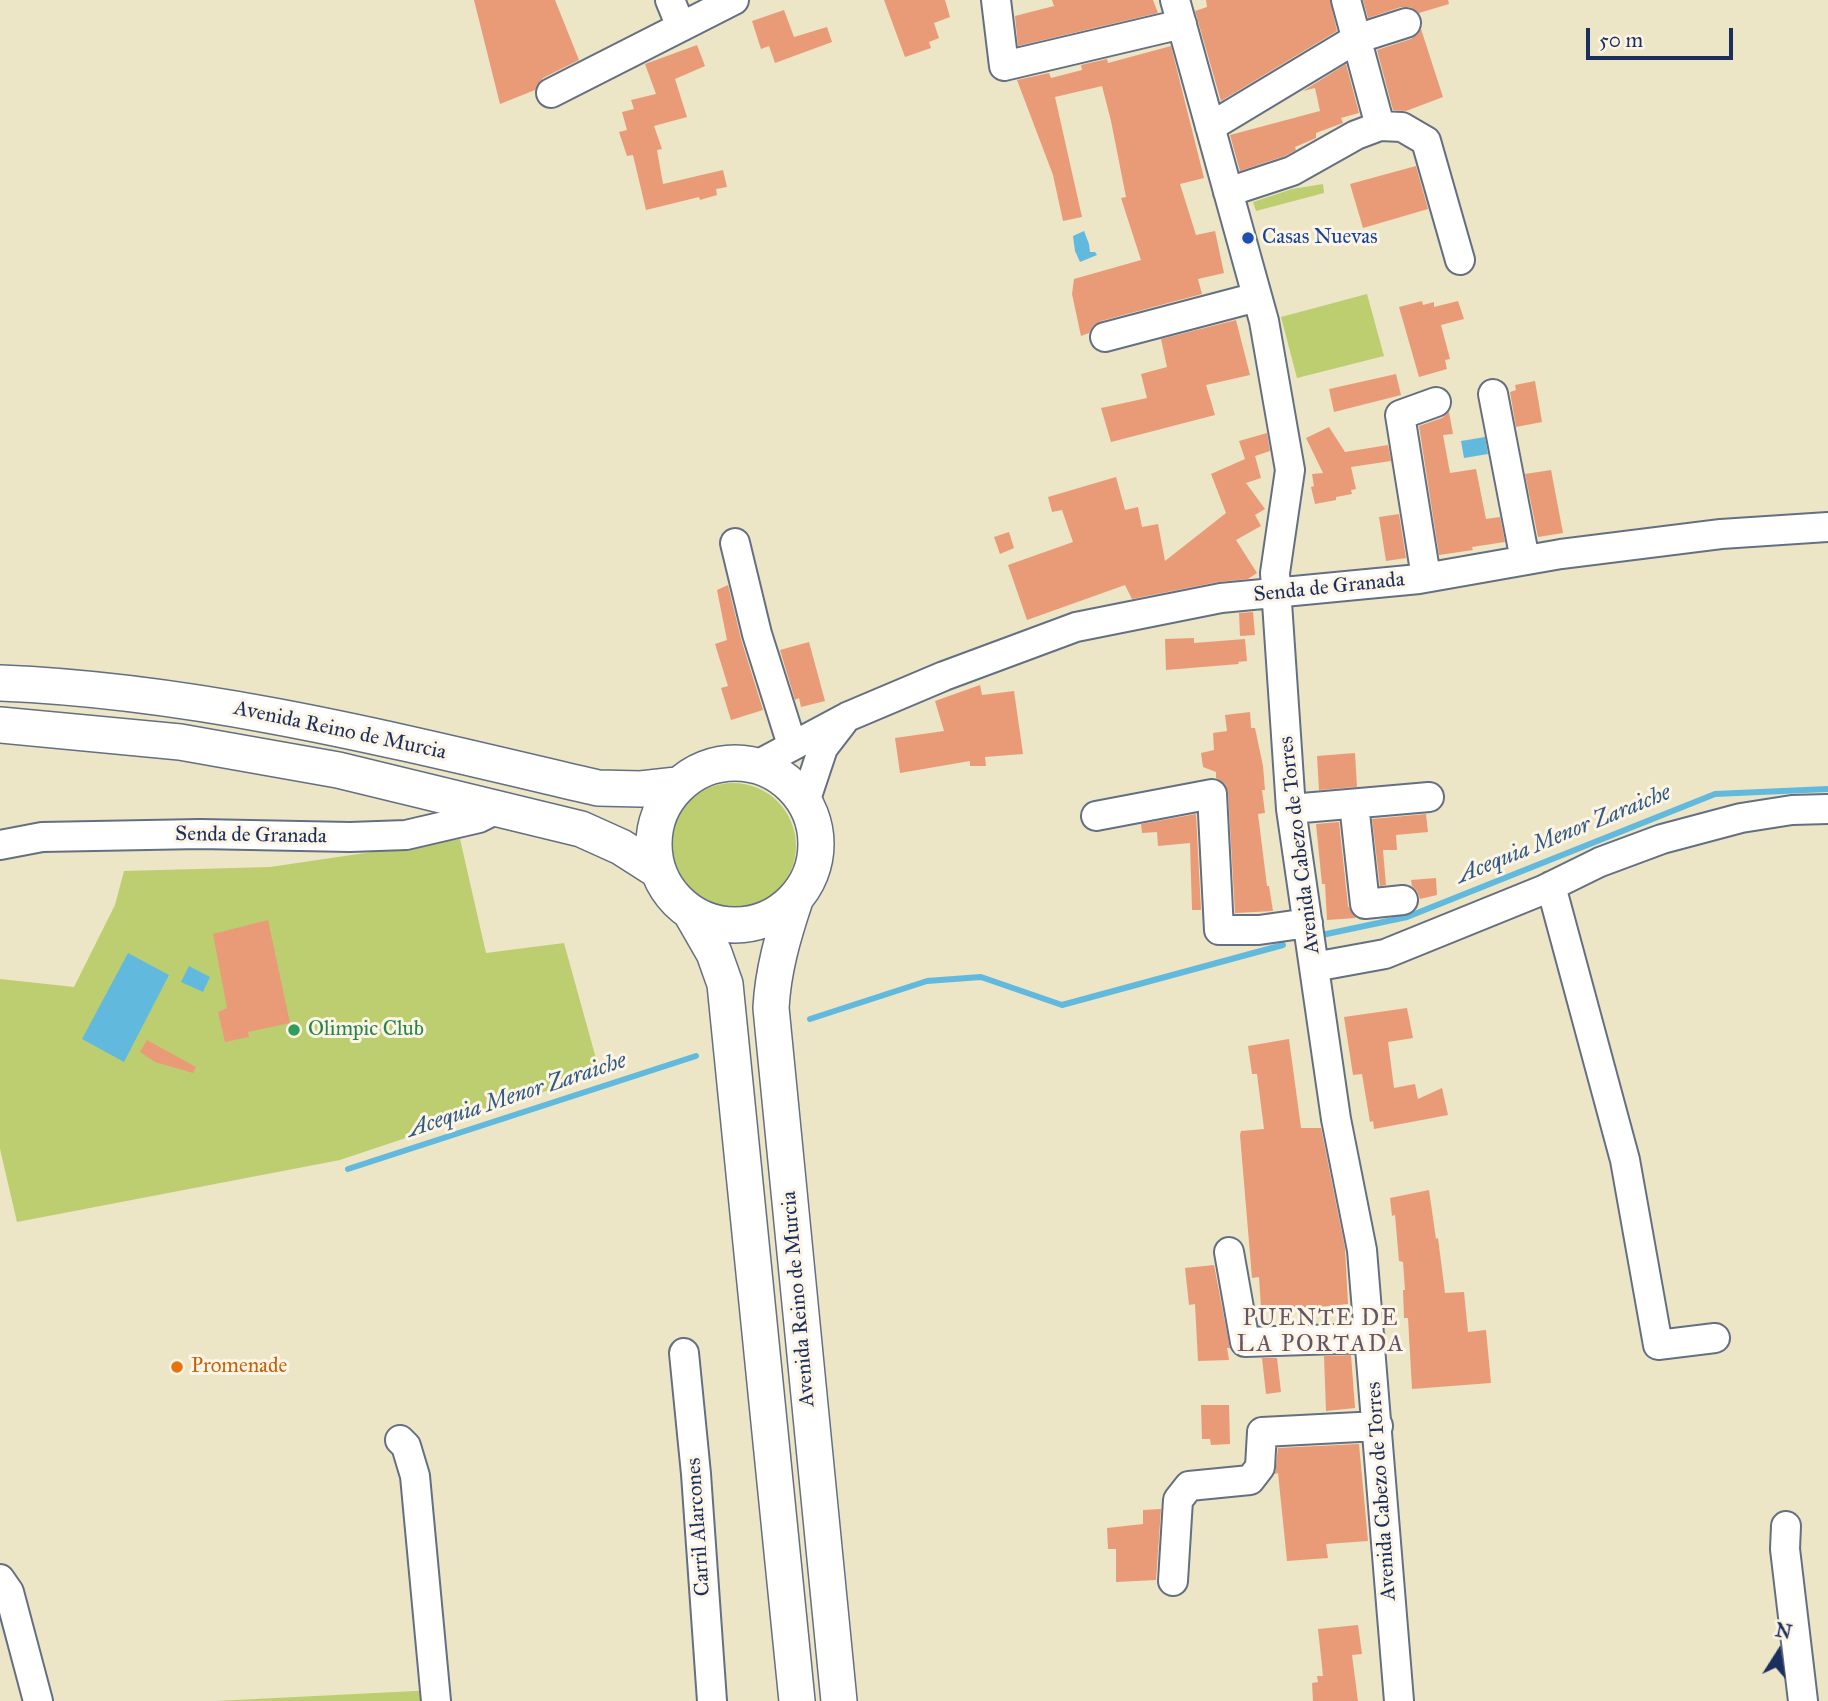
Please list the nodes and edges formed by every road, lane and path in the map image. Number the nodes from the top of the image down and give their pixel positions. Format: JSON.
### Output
{"nodes":[{"id":1,"x":670,"y":0,"type":"edge"},
{"id":2,"x":734,"y":0,"type":"edge"},
{"id":3,"x":996,"y":0,"type":"edge"},
{"id":4,"x":1346,"y":0,"type":"edge"},
{"id":5,"x":1179,"y":12,"type":"edge"},
{"id":6,"x":1406,"y":23,"type":"dead end"},
{"id":7,"x":681,"y":27,"type":"junction"},
{"id":8,"x":1356,"y":39,"type":"junction"},
{"id":9,"x":551,"y":93,"type":"dead end"},
{"id":10,"x":1210,"y":127,"type":"junction"},
{"id":11,"x":1380,"y":127,"type":"junction"},
{"id":12,"x":1228,"y":192,"type":"junction"},
{"id":13,"x":1460,"y":260,"type":"dead end"},
{"id":14,"x":1258,"y":297,"type":"junction"},
{"id":15,"x":1105,"y":337,"type":"dead end"},
{"id":16,"x":1493,"y":394,"type":"dead end"},
{"id":17,"x":1436,"y":402,"type":"dead end"},
{"id":18,"x":1828,"y":527,"type":"edge"},
{"id":19,"x":735,"y":543,"type":"dead end"},
{"id":20,"x":1525,"y":560,"type":"junction"},
{"id":21,"x":1426,"y":578,"type":"junction"},
{"id":22,"x":1276,"y":594,"type":"junction"},
{"id":23,"x":0,"y":683,"type":"edge"},
{"id":24,"x":847,"y":717,"type":"junction"},
{"id":25,"x":0,"y":725,"type":"edge"},
{"id":26,"x":792,"y":746,"type":"junction"},
{"id":27,"x":757,"y":765,"type":"junction"},
{"id":28,"x":677,"y":785,"type":"junction"},
{"id":29,"x":1429,"y":797,"type":"dead end"},
{"id":30,"x":805,"y":802,"type":"junction"},
{"id":31,"x":1354,"y":804,"type":"junction"},
{"id":32,"x":499,"y":808,"type":"junction"},
{"id":33,"x":1828,"y":808,"type":"edge"},
{"id":34,"x":1291,"y":809,"type":"junction"},
{"id":35,"x":1096,"y":816,"type":"dead end"},
{"id":36,"x":0,"y":845,"type":"edge"},
{"id":37,"x":657,"y":870,"type":"junction"},
{"id":38,"x":1551,"y":886,"type":"junction"},
{"id":39,"x":795,"y":900,"type":"junction"},
{"id":40,"x":1403,"y":900,"type":"dead end"},
{"id":41,"x":691,"y":913,"type":"junction"},
{"id":42,"x":1308,"y":923,"type":"junction"},
{"id":43,"x":1314,"y":967,"type":"junction"},
{"id":44,"x":1230,"y":1252,"type":"dead end"},
{"id":45,"x":1370,"y":1338,"type":"junction"},
{"id":46,"x":1715,"y":1338,"type":"dead end"},
{"id":47,"x":684,"y":1353,"type":"dead end"},
{"id":48,"x":1377,"y":1426,"type":"junction"},
{"id":49,"x":400,"y":1440,"type":"dead end"},
{"id":50,"x":1786,"y":1526,"type":"dead end"},
{"id":51,"x":0,"y":1579,"type":"edge"},
{"id":52,"x":1173,"y":1581,"type":"dead end"},
{"id":53,"x":38,"y":1701,"type":"edge"},
{"id":54,"x":436,"y":1701,"type":"edge"},
{"id":55,"x":712,"y":1701,"type":"edge"},
{"id":56,"x":797,"y":1701,"type":"edge"},
{"id":57,"x":839,"y":1701,"type":"edge"},
{"id":58,"x":1399,"y":1701,"type":"edge"},
{"id":59,"x":1803,"y":1701,"type":"edge"}],
"edges":[{"from":1,"to":7,"type":"street"},
{"from":2,"to":7,"type":"street"},
{"from":3,"to":5,"type":"street"},
{"from":4,"to":8,"type":"street"},
{"from":5,"to":10,"type":"street","name":"Avenida Cabezo de Torres"},
{"from":6,"to":8,"type":"street"},
{"from":7,"to":9,"type":"street"},
{"from":8,"to":10,"type":"street"},
{"from":8,"to":11,"type":"street"},
{"from":10,"to":12,"type":"street","name":"Avenida Cabezo de Torres"},
{"from":11,"to":12,"type":"street"},
{"from":11,"to":13,"type":"street"},
{"from":12,"to":14,"type":"street","name":"Avenida Cabezo de Torres"},
{"from":14,"to":15,"type":"street"},
{"from":14,"to":22,"type":"street","name":"Avenida Cabezo de Torres"},
{"from":16,"to":20,"type":"street"},
{"from":17,"to":21,"type":"street"},
{"from":18,"to":20,"type":"street","name":"Senda de Granada"},
{"from":19,"to":26,"type":"street"},
{"from":20,"to":21,"type":"street","name":"Senda de Granada"},
{"from":21,"to":22,"type":"street","name":"Senda de Granada"},
{"from":22,"to":24,"type":"street","name":"Senda de Granada"},
{"from":22,"to":34,"type":"street","name":"Avenida Cabezo de Torres"},
{"from":23,"to":28,"type":"main road","name":"Avenida Reino de Murcia"},
{"from":24,"to":26,"type":"street","name":"Senda de Granada"},
{"from":24,"to":30,"type":"street","name":"Senda de Granada"},
{"from":25,"to":32,"type":"main road","name":"Avenida Reino de Murcia"},
{"from":26,"to":27,"type":"street","name":"Senda de Granada"},
{"from":27,"to":28,"type":"main road"},
{"from":27,"to":30,"type":"main road"},
{"from":28,"to":37,"type":"main road"},
{"from":29,"to":31,"type":"street"},
{"from":30,"to":39,"type":"main road"},
{"from":31,"to":34,"type":"street"},
{"from":31,"to":40,"type":"street"},
{"from":32,"to":36,"type":"street","name":"Senda de Granada"},
{"from":32,"to":37,"type":"main road","name":"Avenida Reino de Murcia"},
{"from":33,"to":38,"type":"street"},
{"from":34,"to":42,"type":"street","name":"Avenida Cabezo de Torres"},
{"from":35,"to":42,"type":"street"},
{"from":37,"to":41,"type":"main road"},
{"from":38,"to":43,"type":"street"},
{"from":38,"to":46,"type":"street"},
{"from":39,"to":41,"type":"main road"},
{"from":39,"to":57,"type":"main road","name":"Avenida Reino de Murcia"},
{"from":41,"to":56,"type":"main road","name":"Avenida Reino de Murcia"},
{"from":42,"to":43,"type":"street","name":"Avenida Cabezo de Torres"},
{"from":43,"to":45,"type":"street","name":"Avenida Cabezo de Torres"},
{"from":44,"to":45,"type":"street"},
{"from":45,"to":48,"type":"street","name":"Avenida Cabezo de Torres"},
{"from":47,"to":55,"type":"street","name":"Carril Alarcones"},
{"from":48,"to":52,"type":"street"},
{"from":48,"to":58,"type":"street","name":"Avenida Cabezo de Torres"},
{"from":49,"to":54,"type":"street"},
{"from":50,"to":59,"type":"street"},
{"from":51,"to":53,"type":"street"}]}
